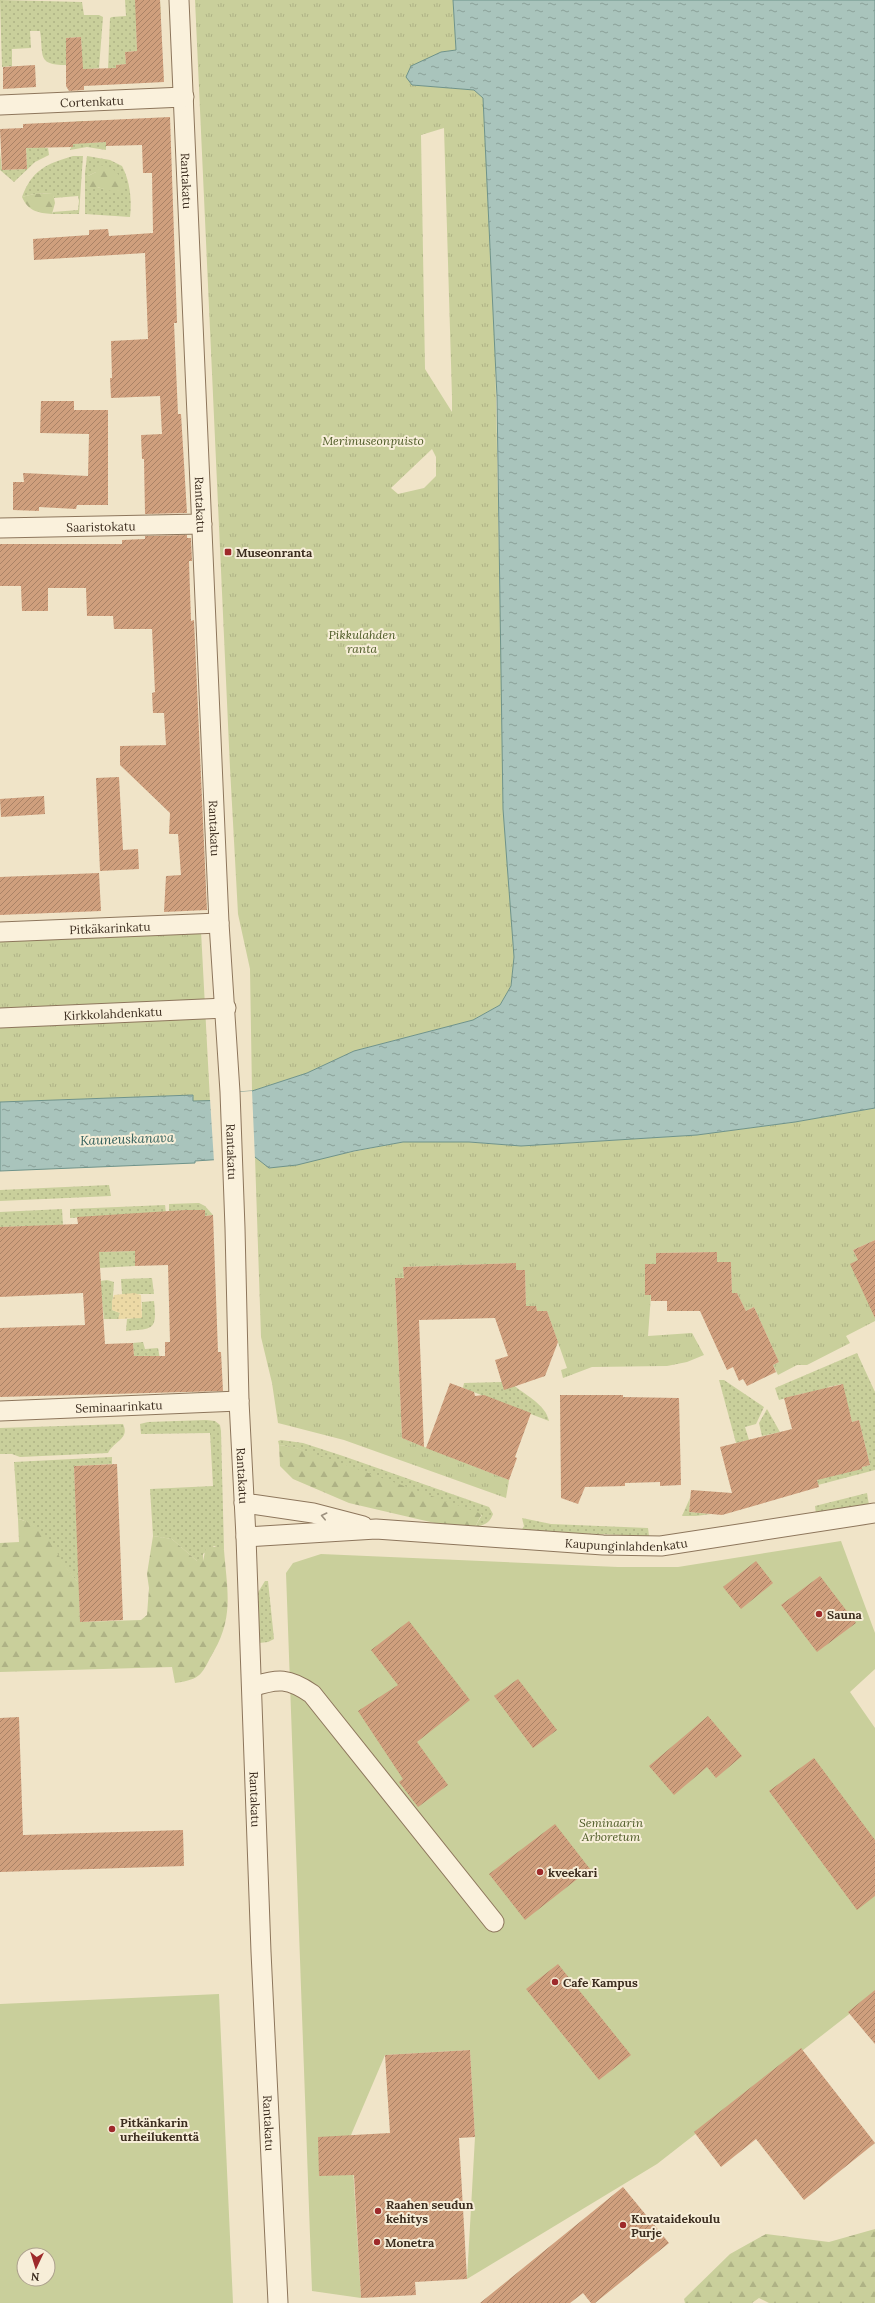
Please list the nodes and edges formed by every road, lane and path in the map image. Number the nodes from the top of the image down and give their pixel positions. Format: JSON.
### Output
{"nodes":[{"id":1,"x":179,"y":0,"type":"edge"},
{"id":2,"x":184,"y":97,"type":"junction"},
{"id":3,"x":0,"y":105,"type":"edge"},
{"id":4,"x":202,"y":524,"type":"junction"},
{"id":5,"x":0,"y":528,"type":"edge"},
{"id":6,"x":219,"y":923,"type":"junction"},
{"id":7,"x":0,"y":932,"type":"edge"},
{"id":8,"x":226,"y":1008,"type":"junction"},
{"id":9,"x":0,"y":1018,"type":"edge"},
{"id":10,"x":238,"y":1401,"type":"junction"},
{"id":11,"x":0,"y":1411,"type":"edge"},
{"id":12,"x":244,"y":1503,"type":"junction"},
{"id":13,"x":875,"y":1513,"type":"edge"},
{"id":14,"x":376,"y":1529,"type":"junction"},
{"id":15,"x":246,"y":1537,"type":"junction"},
{"id":16,"x":252,"y":1687,"type":"junction"},
{"id":17,"x":494,"y":1922,"type":"dead end"},
{"id":18,"x":278,"y":2303,"type":"edge"}],
"edges":[{"from":1,"to":2,"type":"street","name":"Rantakatu"},
{"from":2,"to":3,"type":"street","name":"Cortenkatu"},
{"from":2,"to":4,"type":"street","name":"Rantakatu"},
{"from":4,"to":5,"type":"street","name":"Saaristokatu"},
{"from":4,"to":6,"type":"street","name":"Rantakatu"},
{"from":6,"to":7,"type":"street","name":"Pitkäkarinkatu"},
{"from":6,"to":8,"type":"street","name":"Rantakatu"},
{"from":8,"to":9,"type":"street","name":"Kirkkolahdenkatu"},
{"from":8,"to":10,"type":"street","name":"Rantakatu"},
{"from":10,"to":11,"type":"street","name":"Seminaarinkatu"},
{"from":10,"to":12,"type":"street","name":"Rantakatu"},
{"from":14,"to":12,"type":"street","name":"Kaupunginlahdenkatu","one_way":true},
{"from":12,"to":15,"type":"street","name":"Rantakatu"},
{"from":13,"to":14,"type":"street","name":"Kaupunginlahdenkatu"},
{"from":14,"to":15,"type":"street","name":"Kaupunginlahdenkatu"},
{"from":15,"to":16,"type":"street","name":"Rantakatu"},
{"from":16,"to":17,"type":"street"},
{"from":16,"to":18,"type":"street","name":"Rantakatu"}]}
